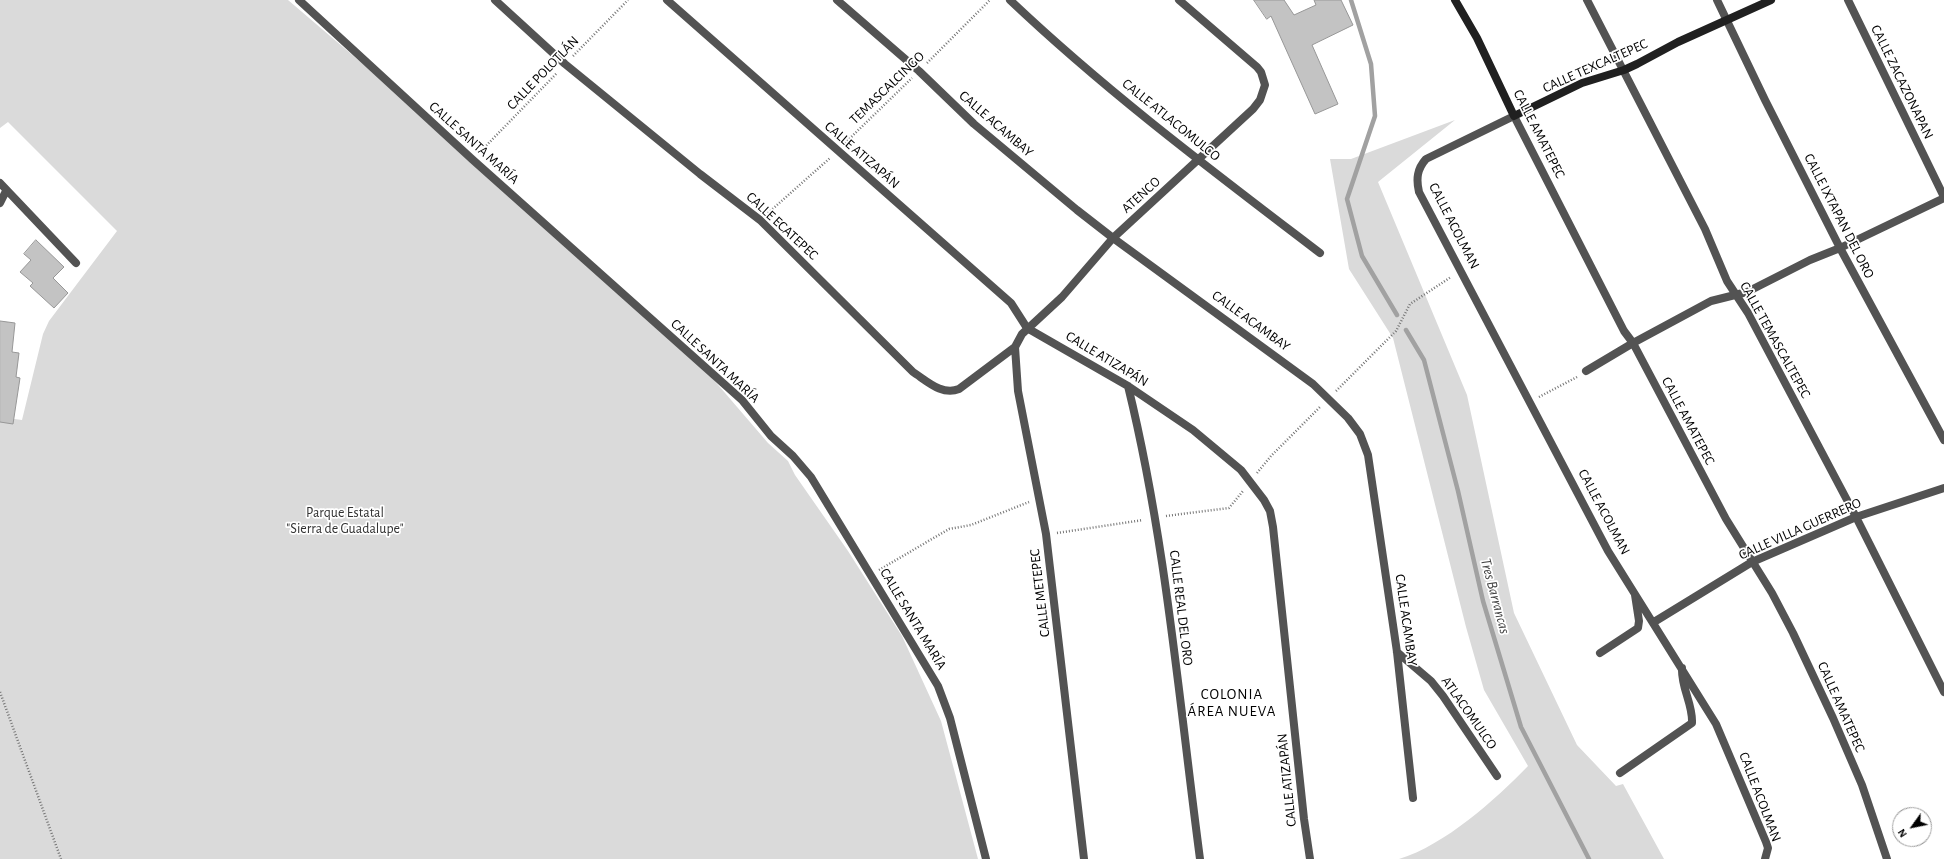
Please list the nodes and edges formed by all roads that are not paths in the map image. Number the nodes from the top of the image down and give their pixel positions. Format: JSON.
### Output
{"nodes":[{"id":1,"x":299,"y":0,"type":"edge"},
{"id":2,"x":495,"y":0,"type":"edge"},
{"id":3,"x":667,"y":0,"type":"edge"},
{"id":4,"x":837,"y":0,"type":"edge"},
{"id":5,"x":1010,"y":0,"type":"edge"},
{"id":6,"x":1179,"y":0,"type":"edge"},
{"id":7,"x":1455,"y":0,"type":"edge"},
{"id":8,"x":1587,"y":0,"type":"edge"},
{"id":9,"x":1718,"y":0,"type":"edge"},
{"id":10,"x":1771,"y":0,"type":"edge"},
{"id":11,"x":1848,"y":0,"type":"edge"},
{"id":12,"x":1728,"y":20,"type":"junction"},
{"id":13,"x":1624,"y":70,"type":"junction"},
{"id":14,"x":1514,"y":116,"type":"junction"},
{"id":15,"x":1199,"y":160,"type":"junction"},
{"id":16,"x":1417,"y":176,"type":"joint"},
{"id":17,"x":1944,"y":182,"type":"edge"},
{"id":18,"x":0,"y":183,"type":"edge"},
{"id":19,"x":1940,"y":190,"type":"junction"},
{"id":20,"x":6,"y":191,"type":"junction"},
{"id":21,"x":1944,"y":198,"type":"edge"},
{"id":22,"x":0,"y":203,"type":"edge"},
{"id":23,"x":1113,"y":238,"type":"junction"},
{"id":24,"x":1840,"y":248,"type":"junction"},
{"id":25,"x":1320,"y":253,"type":"dead end"},
{"id":26,"x":76,"y":263,"type":"dead end"},
{"id":27,"x":1737,"y":295,"type":"junction"},
{"id":28,"x":1027,"y":328,"type":"junction"},
{"id":29,"x":1633,"y":343,"type":"junction"},
{"id":30,"x":1015,"y":347,"type":"junction"},
{"id":31,"x":1586,"y":372,"type":"road end"},
{"id":32,"x":1128,"y":386,"type":"junction"},
{"id":33,"x":1944,"y":440,"type":"edge"},
{"id":34,"x":1944,"y":488,"type":"edge"},
{"id":35,"x":1856,"y":517,"type":"junction"},
{"id":36,"x":1752,"y":562,"type":"junction"},
{"id":37,"x":1634,"y":591,"type":"junction"},
{"id":38,"x":1654,"y":622,"type":"junction"},
{"id":39,"x":1397,"y":652,"type":"junction"},
{"id":40,"x":1600,"y":653,"type":"dead end"},
{"id":41,"x":1682,"y":668,"type":"junction"},
{"id":42,"x":1944,"y":692,"type":"edge"},
{"id":43,"x":1620,"y":773,"type":"dead end"},
{"id":44,"x":1497,"y":776,"type":"dead end"},
{"id":45,"x":1413,"y":798,"type":"dead end"},
{"id":46,"x":986,"y":859,"type":"edge"},
{"id":47,"x":1084,"y":859,"type":"edge"},
{"id":48,"x":1200,"y":859,"type":"edge"},
{"id":49,"x":1310,"y":859,"type":"edge"},
{"id":50,"x":1765,"y":859,"type":"edge"},
{"id":51,"x":1887,"y":859,"type":"edge"}],
"edges":[{"from":1,"to":46,"type":"street","name":"CALLE SANTA MARÍA"},
{"from":2,"to":30,"type":"street","name":"CALLE ECATEPEC"},
{"from":3,"to":28,"type":"street","name":"CALLE ATIZAPÁN"},
{"from":4,"to":23,"type":"street","name":"CALLE ACAMBAY"},
{"from":5,"to":15,"type":"street","name":"CALLE ATLACOMULCO"},
{"from":6,"to":15,"type":"street","name":"ATENCO"},
{"from":7,"to":14,"type":"street","name":"CALLE AMATEPEC"},
{"from":8,"to":13,"type":"street","name":"CALLE TEMASCALTEPEC"},
{"from":9,"to":12,"type":"street","name":"CALLE IXTAPAN DEL ORO"},
{"from":10,"to":12,"type":"street","name":"CALLE TEXCALTEPEC"},
{"from":11,"to":19,"type":"street","name":"CALLE ZACAZONAPAN"},
{"from":12,"to":13,"type":"street","name":"CALLE TEXCALTEPEC"},
{"from":12,"to":24,"type":"street","name":"CALLE IXTAPAN DEL ORO"},
{"from":13,"to":14,"type":"street","name":"CALLE TEXCALTEPEC"},
{"from":13,"to":27,"type":"street","name":"CALLE TEMASCALTEPEC"},
{"from":14,"to":16,"type":"street","name":"CALLE TEXCALTEPEC"},
{"from":14,"to":29,"type":"street","name":"CALLE AMATEPEC"},
{"from":15,"to":23,"type":"street","name":"ATENCO"},
{"from":15,"to":25,"type":"street","name":"CALLE ATLACOMULCO"},
{"from":16,"to":37,"type":"street","name":"CALLE ACOLMAN"},
{"from":17,"to":19,"type":"street"},
{"from":18,"to":20,"type":"street"},
{"from":19,"to":21,"type":"street","name":"CALLE ZACAZONAPAN"},
{"from":20,"to":22,"type":"street"},
{"from":20,"to":26,"type":"street"},
{"from":21,"to":24,"type":"street"},
{"from":23,"to":28,"type":"street","name":"ATENCO"},
{"from":23,"to":39,"type":"street","name":"CALLE ACAMBAY"},
{"from":24,"to":27,"type":"street"},
{"from":24,"to":33,"type":"street","name":"CALLE IXTAPAN DEL ORO"},
{"from":27,"to":29,"type":"street"},
{"from":27,"to":35,"type":"street","name":"CALLE TEMASCALTEPEC"},
{"from":28,"to":30,"type":"street"},
{"from":28,"to":32,"type":"street","name":"CALLE ATIZAPÁN"},
{"from":29,"to":31,"type":"street"},
{"from":29,"to":36,"type":"street","name":"CALLE AMATEPEC"},
{"from":30,"to":47,"type":"street","name":"CALLE METEPEC"},
{"from":32,"to":48,"type":"street","name":"CALLE REAL DEL ORO"},
{"from":32,"to":49,"type":"street","name":"CALLE ATIZAPÁN"},
{"from":34,"to":35,"type":"street","name":"CALLE VILLA GUERRERO"},
{"from":35,"to":36,"type":"street","name":"CALLE VILLA GUERRERO"},
{"from":35,"to":42,"type":"street","name":"CALLE TEMASCALTEPEC"},
{"from":36,"to":38,"type":"street","name":"CALLE VILLA GUERRERO"},
{"from":36,"to":51,"type":"street","name":"CALLE AMATEPEC"},
{"from":37,"to":38,"type":"street","name":"CALLE ACOLMAN"},
{"from":37,"to":40,"type":"street"},
{"from":38,"to":41,"type":"street","name":"CALLE ACOLMAN"},
{"from":39,"to":44,"type":"street","name":"ATLACOMULCO"},
{"from":39,"to":45,"type":"street","name":"CALLE ACAMBAY"},
{"from":41,"to":43,"type":"street"},
{"from":41,"to":50,"type":"street","name":"CALLE ACOLMAN"}]}
